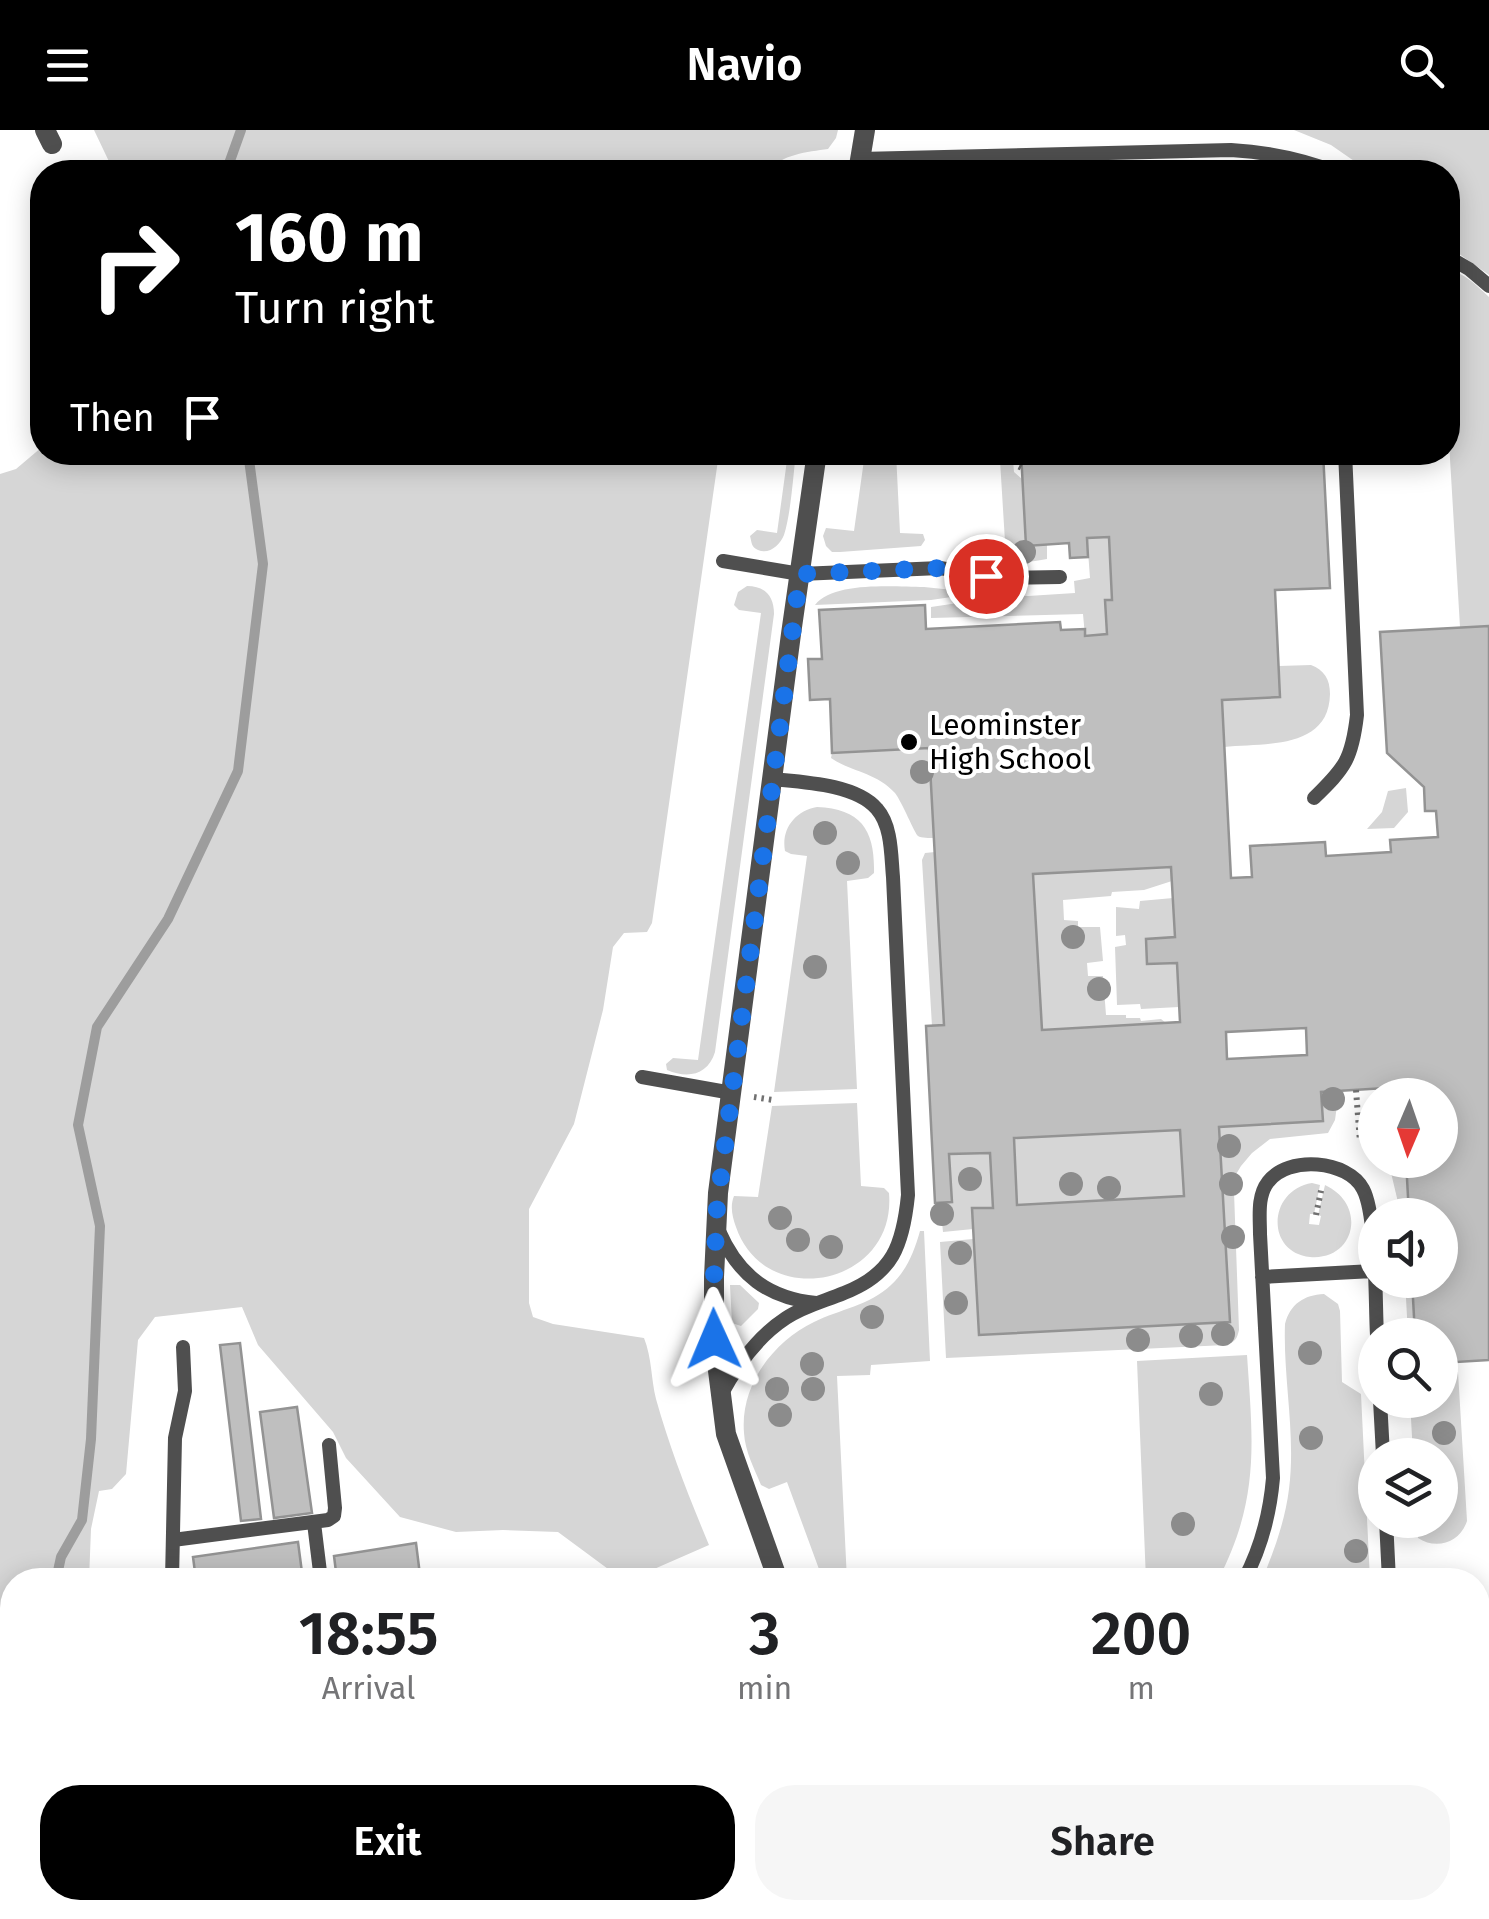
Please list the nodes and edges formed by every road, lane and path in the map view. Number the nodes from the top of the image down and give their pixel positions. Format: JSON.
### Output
{"nodes":[{"id":1,"x":865,"y":130,"type":"edge"},
{"id":2,"x":860,"y":160,"type":"edge"},
{"id":3,"x":999,"y":160,"type":"edge"},
{"id":4,"x":1296,"y":160,"type":"edge"},
{"id":5,"x":1460,"y":264,"type":"edge"},
{"id":6,"x":1489,"y":286,"type":"edge"},
{"id":7,"x":815,"y":465,"type":"edge"},
{"id":8,"x":1018,"y":465,"type":"edge"},
{"id":9,"x":1346,"y":465,"type":"edge"},
{"id":10,"x":1022,"y":468,"type":"dead end"},
{"id":11,"x":723,"y":561,"type":"dead end"},
{"id":12,"x":800,"y":574,"type":"junction"},
{"id":13,"x":1060,"y":577,"type":"dead end"},
{"id":14,"x":772,"y":779,"type":"junction"},
{"id":15,"x":1314,"y":798,"type":"dead end"},
{"id":16,"x":642,"y":1078,"type":"dead end"},
{"id":17,"x":1356,"y":1090,"type":"dead end"},
{"id":18,"x":732,"y":1093,"type":"junction"},
{"id":19,"x":1358,"y":1116,"type":"edge"},
{"id":20,"x":1366,"y":1198,"type":"edge"},
{"id":21,"x":716,"y":1223,"type":"junction"},
{"id":22,"x":1358,"y":1272,"type":"edge"},
{"id":23,"x":1262,"y":1277,"type":"junction"},
{"id":24,"x":816,"y":1303,"type":"junction"},
{"id":25,"x":183,"y":1347,"type":"dead end"},
{"id":26,"x":720,"y":1396,"type":"junction"},
{"id":27,"x":329,"y":1445,"type":"dead end"},
{"id":28,"x":314,"y":1523,"type":"junction"},
{"id":29,"x":1387,"y":1538,"type":"edge"},
{"id":30,"x":173,"y":1540,"type":"junction"},
{"id":31,"x":172,"y":1568,"type":"edge"},
{"id":32,"x":319,"y":1568,"type":"edge"},
{"id":33,"x":774,"y":1568,"type":"edge"},
{"id":34,"x":1249,"y":1568,"type":"edge"},
{"id":35,"x":1388,"y":1568,"type":"edge"}],
"edges":[{"from":1,"to":2,"type":"street"},
{"from":3,"to":4,"type":"lane"},
{"from":5,"to":6,"type":"lane"},
{"from":7,"to":12,"type":"street"},
{"from":8,"to":10,"type":"path"},
{"from":9,"to":15,"type":"lane"},
{"from":11,"to":12,"type":"lane"},
{"from":12,"to":13,"type":"lane"},
{"from":12,"to":14,"type":"street"},
{"from":14,"to":18,"type":"street"},
{"from":14,"to":24,"type":"lane"},
{"from":16,"to":18,"type":"lane"},
{"from":17,"to":19,"type":"path"},
{"from":18,"to":21,"type":"street"},
{"from":20,"to":23,"type":"lane"},
{"from":21,"to":24,"type":"lane"},
{"from":21,"to":26,"type":"street"},
{"from":22,"to":23,"type":"lane"},
{"from":23,"to":34,"type":"lane"},
{"from":24,"to":26,"type":"lane"},
{"from":25,"to":30,"type":"lane"},
{"from":26,"to":33,"type":"street"},
{"from":27,"to":28,"type":"lane"},
{"from":28,"to":30,"type":"lane"},
{"from":28,"to":32,"type":"lane"},
{"from":29,"to":35,"type":"lane"},
{"from":30,"to":31,"type":"lane"}]}
